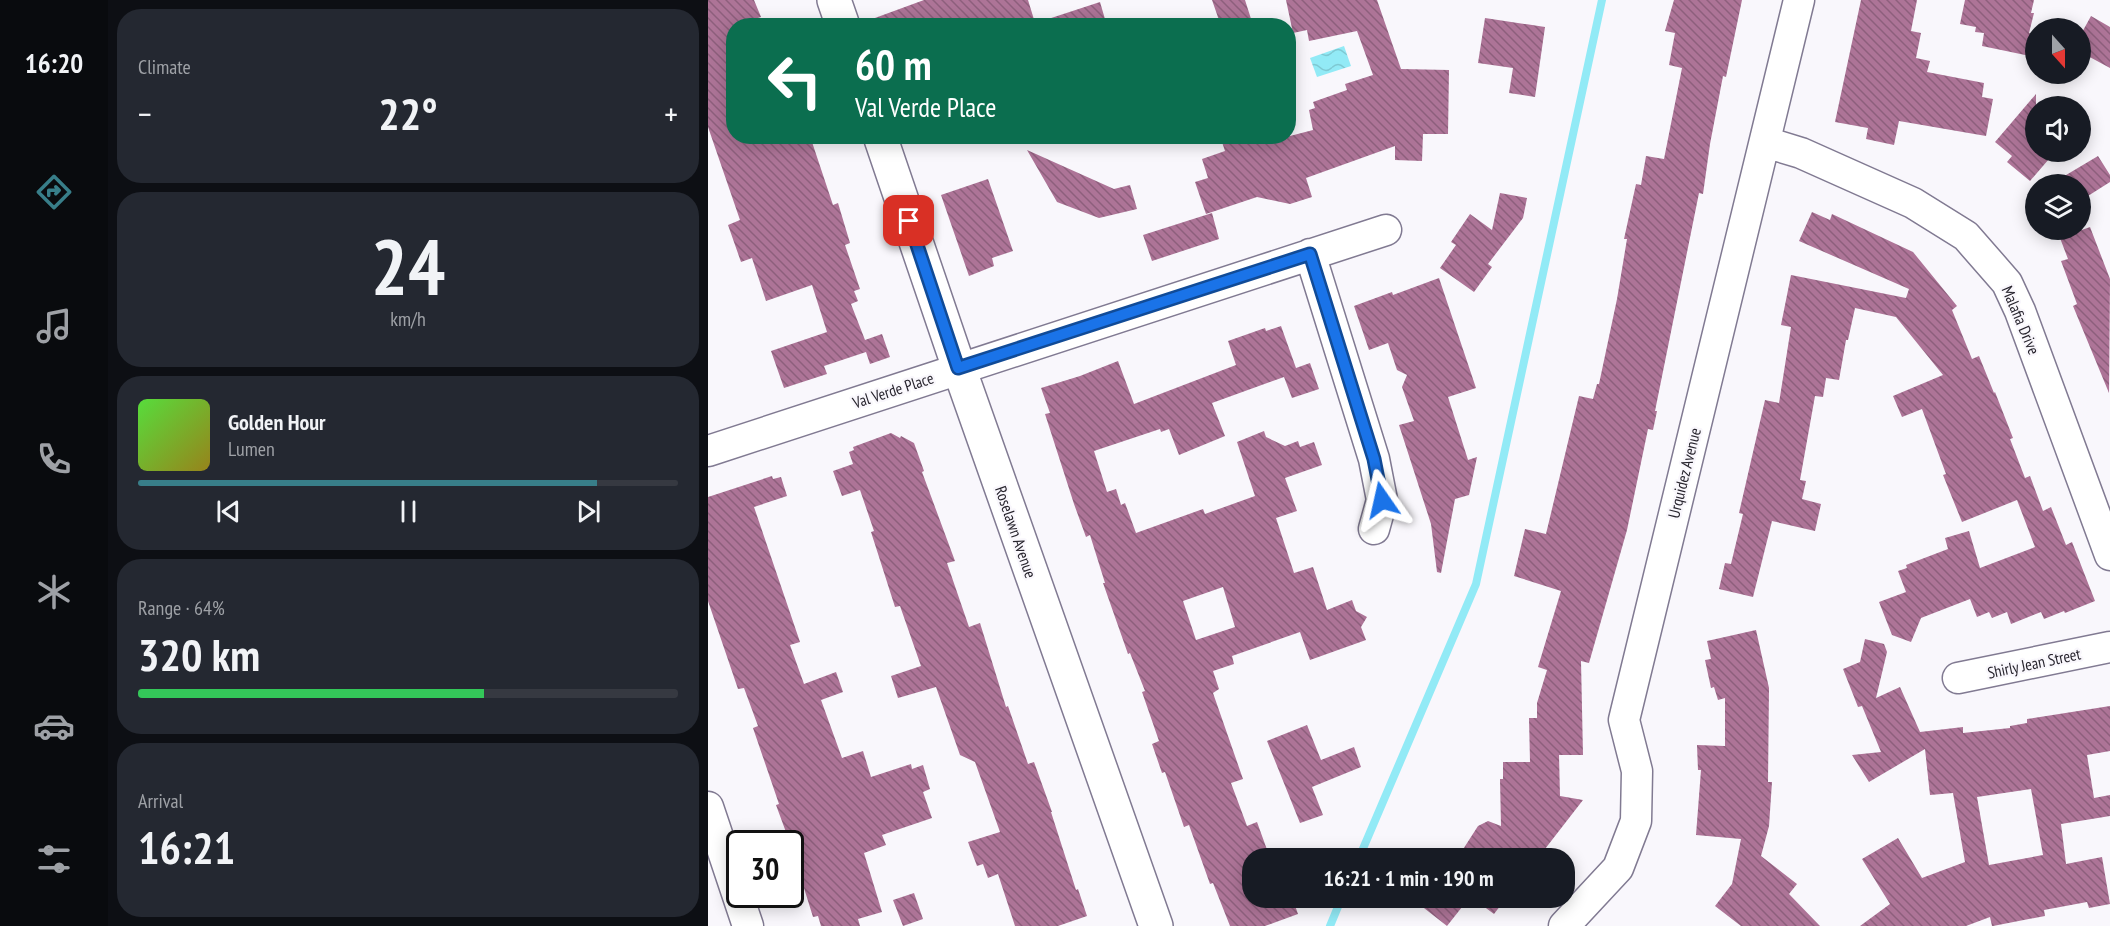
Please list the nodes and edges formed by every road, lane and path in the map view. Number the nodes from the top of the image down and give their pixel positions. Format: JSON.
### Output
{"nodes":[{"id":1,"x":834,"y":0,"type":"edge"},
{"id":2,"x":1799,"y":0,"type":"edge"},
{"id":3,"x":840,"y":18,"type":"edge"},
{"id":4,"x":1765,"y":142,"type":"junction"},
{"id":5,"x":883,"y":144,"type":"edge"},
{"id":6,"x":1386,"y":230,"type":"dead end"},
{"id":7,"x":1310,"y":254,"type":"junction"},
{"id":8,"x":958,"y":368,"type":"junction"},
{"id":9,"x":708,"y":451,"type":"edge"},
{"id":10,"x":1374,"y":529,"type":"dead end"},
{"id":11,"x":2110,"y":555,"type":"edge"},
{"id":12,"x":2110,"y":647,"type":"edge"},
{"id":13,"x":1958,"y":678,"type":"dead end"},
{"id":14,"x":708,"y":807,"type":"edge"},
{"id":15,"x":747,"y":926,"type":"edge"},
{"id":16,"x":1155,"y":926,"type":"edge"},
{"id":17,"x":1564,"y":926,"type":"edge"}],
"edges":[{"from":1,"to":3,"type":"street"},
{"from":2,"to":4,"type":"street","name":"Urquidez Avenue"},
{"from":4,"to":11,"type":"street","name":"Malafia Drive"},
{"from":4,"to":17,"type":"street","name":"Urquidez Avenue"},
{"from":5,"to":8,"type":"street","name":"Roselawn Avenue"},
{"from":6,"to":7,"type":"street","name":"Val Verde Place"},
{"from":7,"to":8,"type":"street","name":"Val Verde Place"},
{"from":7,"to":10,"type":"street"},
{"from":8,"to":9,"type":"street","name":"Val Verde Place"},
{"from":8,"to":16,"type":"street","name":"Roselawn Avenue"},
{"from":12,"to":13,"type":"street","name":"Shirly Jean Street"},
{"from":14,"to":15,"type":"street"}]}
